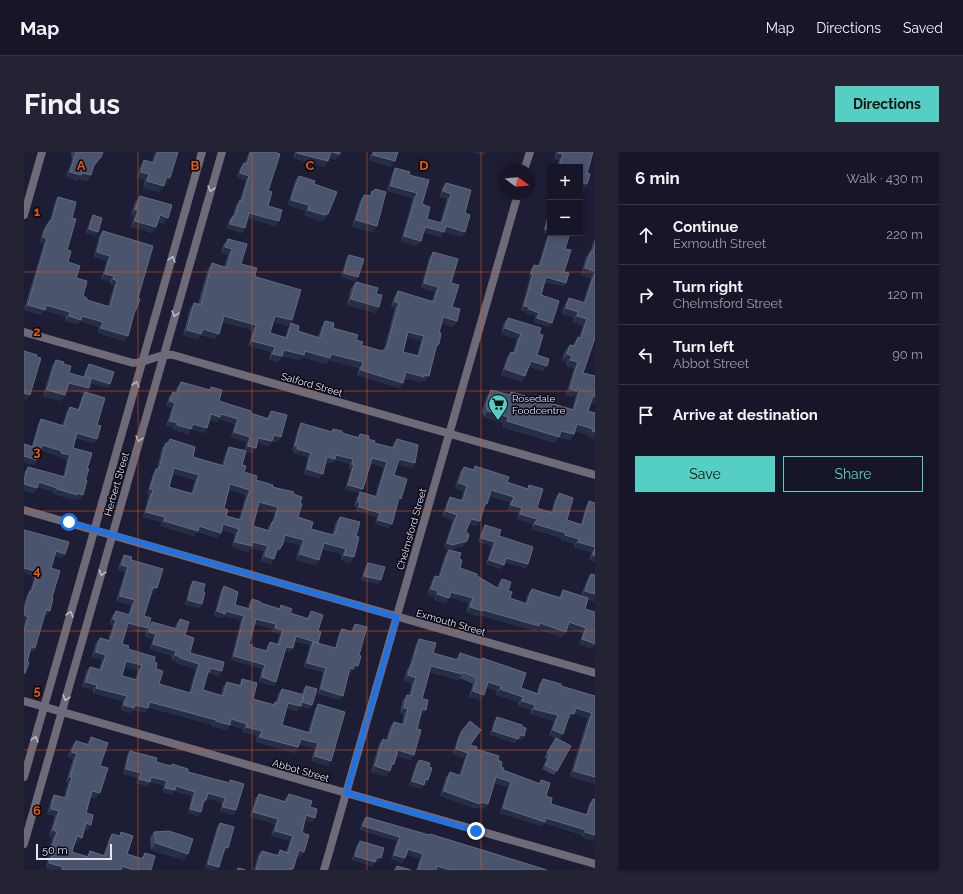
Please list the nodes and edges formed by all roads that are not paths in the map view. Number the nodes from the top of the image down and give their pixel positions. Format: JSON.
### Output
{"nodes":[{"id":1,"x":42,"y":152,"type":"edge"},
{"id":2,"x":202,"y":152,"type":"edge"},
{"id":3,"x":222,"y":152,"type":"edge"},
{"id":4,"x":530,"y":152,"type":"edge"},
{"id":5,"x":526,"y":164,"type":"edge"},
{"id":6,"x":516,"y":200,"type":"edge"},
{"id":7,"x":24,"y":215,"type":"edge"},
{"id":8,"x":24,"y":332,"type":"edge"},
{"id":9,"x":164,"y":355,"type":"junction"},
{"id":10,"x":142,"y":362,"type":"junction"},
{"id":11,"x":449,"y":433,"type":"junction"},
{"id":12,"x":595,"y":475,"type":"edge"},
{"id":13,"x":24,"y":510,"type":"edge"},
{"id":14,"x":95,"y":530,"type":"junction"},
{"id":15,"x":112,"y":535,"type":"junction"},
{"id":16,"x":397,"y":617,"type":"junction"},
{"id":17,"x":595,"y":673,"type":"edge"},
{"id":18,"x":24,"y":701,"type":"edge"},
{"id":19,"x":44,"y":707,"type":"junction"},
{"id":20,"x":62,"y":712,"type":"junction"},
{"id":21,"x":24,"y":777,"type":"edge"},
{"id":22,"x":346,"y":793,"type":"junction"},
{"id":23,"x":24,"y":844,"type":"edge"},
{"id":24,"x":595,"y":864,"type":"edge"},
{"id":25,"x":324,"y":870,"type":"edge"}],
"edges":[{"from":1,"to":7,"type":"street"},
{"from":10,"to":2,"type":"street","name":"Herbert Street","one_way":true},
{"from":3,"to":9,"type":"street","name":"Herbert Street","one_way":true},
{"from":4,"to":5,"type":"street"},
{"from":6,"to":11,"type":"street","name":"Chelmsford Street"},
{"from":8,"to":10,"type":"street","name":"Salford Street"},
{"from":9,"to":10,"type":"street","name":"Salford Street"},
{"from":9,"to":11,"type":"street","name":"Salford Street"},
{"from":9,"to":15,"type":"street","name":"Herbert Street","one_way":true},
{"from":14,"to":10,"type":"street","name":"Herbert Street","one_way":true},
{"from":11,"to":12,"type":"street","name":"Salford Street"},
{"from":11,"to":16,"type":"street","name":"Chelmsford Street"},
{"from":13,"to":14,"type":"street","name":"Exmouth Street"},
{"from":14,"to":15,"type":"street","name":"Exmouth Street"},
{"from":19,"to":14,"type":"street","name":"Herbert Street","one_way":true},
{"from":15,"to":16,"type":"street","name":"Exmouth Street"},
{"from":15,"to":20,"type":"street","name":"Herbert Street","one_way":true},
{"from":16,"to":17,"type":"street","name":"Exmouth Street"},
{"from":16,"to":22,"type":"street","name":"Chelmsford Street"},
{"from":18,"to":19,"type":"street","name":"Abbot Street"},
{"from":19,"to":20,"type":"street","name":"Abbot Street"},
{"from":21,"to":19,"type":"street","name":"Herbert Street","one_way":true},
{"from":20,"to":22,"type":"street","name":"Abbot Street"},
{"from":20,"to":23,"type":"street","name":"Herbert Street"},
{"from":22,"to":24,"type":"street","name":"Abbot Street"},
{"from":22,"to":25,"type":"street","name":"Chelmsford Street"}]}
